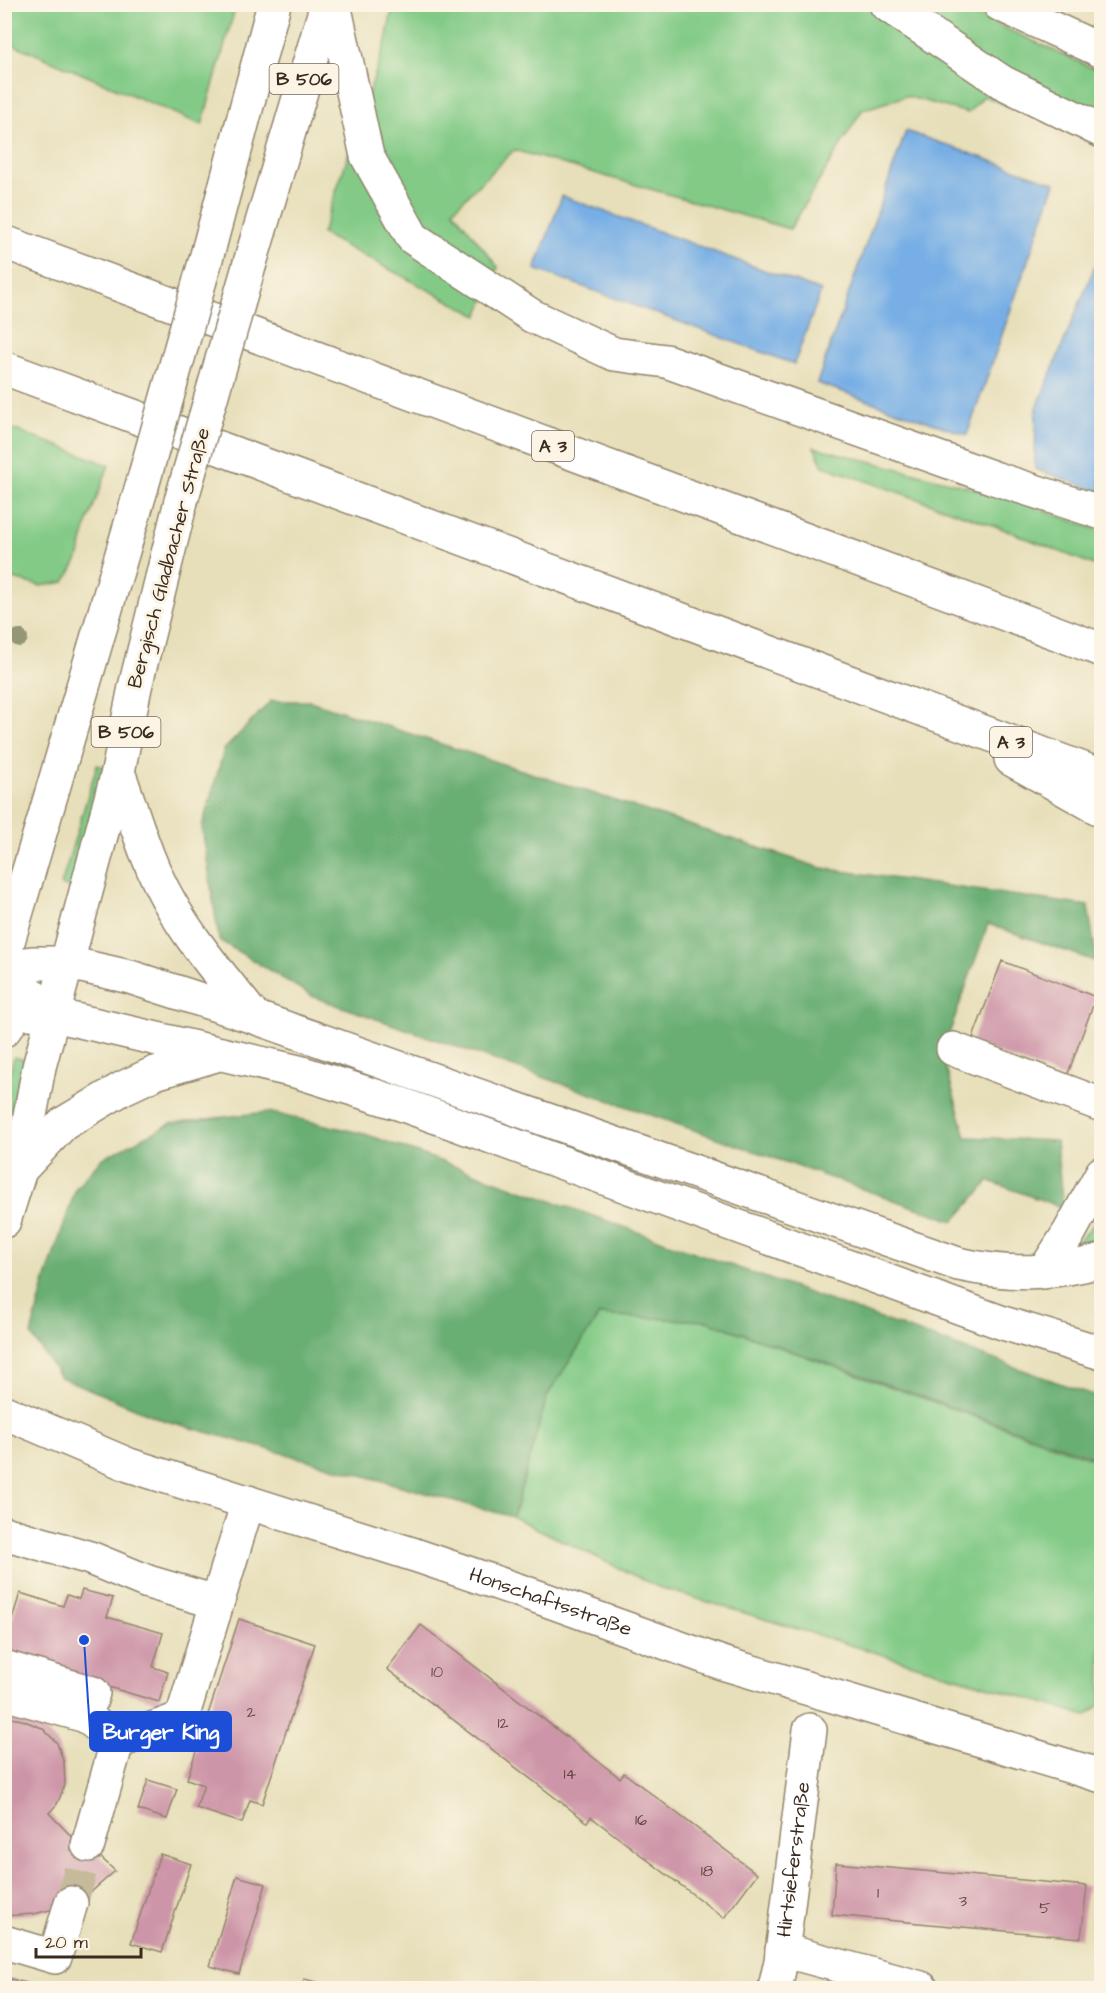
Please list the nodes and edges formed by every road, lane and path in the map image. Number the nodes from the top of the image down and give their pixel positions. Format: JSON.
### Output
{"nodes":[{"id":1,"x":274,"y":4,"type":"edge"},
{"id":2,"x":327,"y":4,"type":"edge"},
{"id":3,"x":334,"y":4,"type":"edge"},
{"id":4,"x":886,"y":4,"type":"edge"},
{"id":5,"x":999,"y":4,"type":"edge"},
{"id":6,"x":1101,"y":51,"type":"edge"},
{"id":7,"x":1101,"y":131,"type":"edge"},
{"id":8,"x":4,"y":242,"type":"edge"},
{"id":9,"x":4,"y":368,"type":"edge"},
{"id":10,"x":1101,"y":513,"type":"edge"},
{"id":11,"x":1101,"y":650,"type":"edge"},
{"id":12,"x":920,"y":709,"type":"junction"},
{"id":13,"x":118,"y":772,"type":"junction"},
{"id":14,"x":1101,"y":776,"type":"edge"},
{"id":15,"x":1101,"y":810,"type":"edge"},
{"id":16,"x":4,"y":955,"type":"edge"},
{"id":17,"x":68,"y":963,"type":"junction"},
{"id":18,"x":4,"y":969,"type":"edge"},
{"id":19,"x":54,"y":1015,"type":"junction"},
{"id":20,"x":254,"y":1017,"type":"junction"},
{"id":21,"x":4,"y":1030,"type":"edge"},
{"id":22,"x":953,"y":1049,"type":"dead end"},
{"id":23,"x":222,"y":1053,"type":"junction"},
{"id":24,"x":1101,"y":1104,"type":"edge"},
{"id":25,"x":20,"y":1170,"type":"junction"},
{"id":26,"x":1101,"y":1173,"type":"edge"},
{"id":27,"x":4,"y":1221,"type":"edge"},
{"id":28,"x":1101,"y":1260,"type":"edge"},
{"id":29,"x":1044,"y":1272,"type":"junction"},
{"id":30,"x":1101,"y":1353,"type":"edge"},
{"id":31,"x":4,"y":1412,"type":"edge"},
{"id":32,"x":248,"y":1503,"type":"junction"},
{"id":33,"x":4,"y":1533,"type":"edge"},
{"id":34,"x":216,"y":1602,"type":"junction"},
{"id":35,"x":4,"y":1667,"type":"edge"},
{"id":36,"x":4,"y":1693,"type":"edge"},
{"id":37,"x":86,"y":1716,"type":"junction"},
{"id":38,"x":810,"y":1730,"type":"dead end"},
{"id":39,"x":117,"y":1742,"type":"junction"},
{"id":40,"x":1101,"y":1776,"type":"edge"},
{"id":41,"x":87,"y":1845,"type":"tunnel mouth"},
{"id":42,"x":71,"y":1903,"type":"tunnel mouth"},
{"id":43,"x":4,"y":1942,"type":"edge"},
{"id":44,"x":782,"y":1950,"type":"junction"},
{"id":45,"x":775,"y":1989,"type":"edge"},
{"id":46,"x":921,"y":1989,"type":"edge"}],
"edges":[{"from":1,"to":16,"type":"main road","number":"B 506","bridge":true},
{"from":2,"to":13,"type":"main road","name":"Bergisch Gladbacher Straße","number":"B 506","bridge":true},
{"from":3,"to":10,"type":"main road"},
{"from":4,"to":7,"type":"main road"},
{"from":5,"to":6,"type":"main road"},
{"from":8,"to":11,"type":"main road","number":"A 3"},
{"from":9,"to":12,"type":"main road","number":"A 3"},
{"from":12,"to":14,"type":"main road","number":"A 3"},
{"from":12,"to":15,"type":"main road"},
{"from":13,"to":17,"type":"main road","name":"Bergisch Gladbacher Straße","number":"B 506"},
{"from":13,"to":20,"type":"main road"},
{"from":17,"to":18,"type":"main road"},
{"from":17,"to":19,"type":"main road","name":"Bergisch Gladbacher Straße","number":"B 506"},
{"from":17,"to":20,"type":"main road"},
{"from":18,"to":19,"type":"main road"},
{"from":19,"to":21,"type":"main road"},
{"from":19,"to":23,"type":"main road"},
{"from":19,"to":25,"type":"main road","name":"Bergisch Gladbacher Straße","number":"B 506"},
{"from":20,"to":29,"type":"main road"},
{"from":22,"to":24,"type":"main road"},
{"from":23,"to":25,"type":"main road"},
{"from":23,"to":30,"type":"main road"},
{"from":25,"to":27,"type":"main road","name":"Bergisch Gladbacher Straße","number":"B 506"},
{"from":26,"to":29,"type":"main road"},
{"from":28,"to":29,"type":"main road"},
{"from":31,"to":32,"type":"main road","name":"Honschaftsstraße"},
{"from":32,"to":34,"type":"main road"},
{"from":32,"to":40,"type":"main road","name":"Honschaftsstraße"},
{"from":33,"to":34,"type":"main road"},
{"from":34,"to":39,"type":"main road"},
{"from":35,"to":37,"type":"main road"},
{"from":36,"to":37,"type":"main road"},
{"from":37,"to":39,"type":"main road"},
{"from":38,"to":44,"type":"main road","name":"Hirtsieferstraße"},
{"from":39,"to":41,"type":"main road"},
{"from":42,"to":43,"type":"main road"},
{"from":44,"to":45,"type":"main road","name":"Hirtsieferstraße"},
{"from":44,"to":46,"type":"main road"}]}
